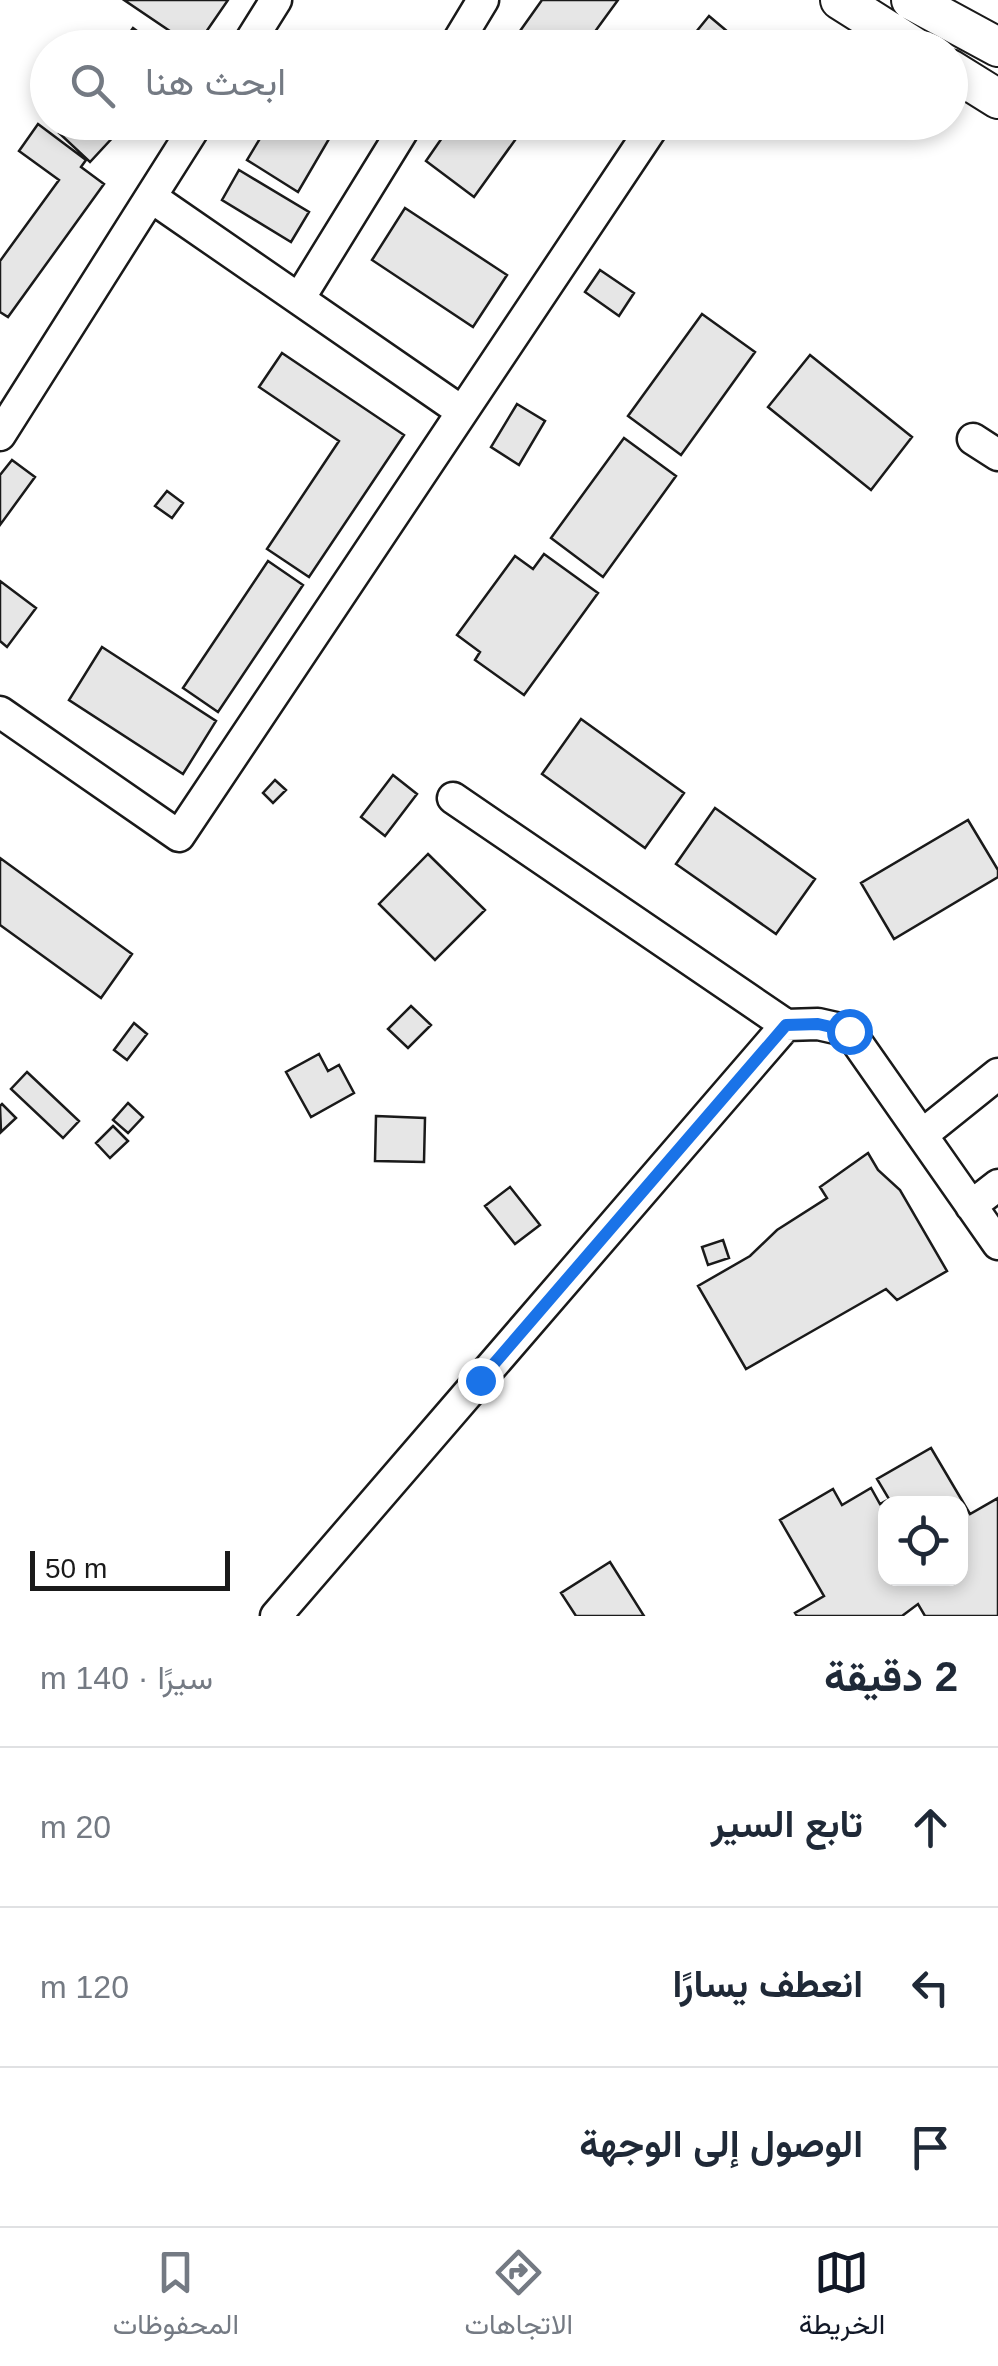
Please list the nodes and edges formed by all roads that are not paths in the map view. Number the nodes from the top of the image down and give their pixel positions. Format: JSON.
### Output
{"nodes":[{"id":1,"x":276,"y":0,"type":"edge"},
{"id":2,"x":483,"y":0,"type":"edge"},
{"id":3,"x":840,"y":0,"type":"edge"},
{"id":4,"x":911,"y":0,"type":"edge"},
{"id":5,"x":257,"y":30,"type":"edge"},
{"id":6,"x":465,"y":30,"type":"edge"},
{"id":7,"x":888,"y":30,"type":"edge"},
{"id":8,"x":967,"y":30,"type":"edge"},
{"id":9,"x":968,"y":31,"type":"edge"},
{"id":10,"x":998,"y":47,"type":"edge"},
{"id":11,"x":968,"y":80,"type":"edge"},
{"id":12,"x":998,"y":98,"type":"edge"},
{"id":13,"x":187,"y":140,"type":"edge"},
{"id":14,"x":397,"y":140,"type":"edge"},
{"id":15,"x":644,"y":140,"type":"edge"},
{"id":16,"x":151,"y":197,"type":"junction"},
{"id":17,"x":299,"y":299,"type":"junction"},
{"id":18,"x":461,"y":411,"type":"junction"},
{"id":19,"x":0,"y":435,"type":"edge"},
{"id":20,"x":0,"y":712,"type":"edge"},
{"id":21,"x":452,"y":798,"type":"dead end"},
{"id":22,"x":786,"y":1025,"type":"junction"},
{"id":23,"x":998,"y":1074,"type":"edge"},
{"id":24,"x":922,"y":1135,"type":"junction"},
{"id":25,"x":998,"y":1185,"type":"edge"},
{"id":26,"x":971,"y":1206,"type":"junction"},
{"id":27,"x":998,"y":1244,"type":"edge"},
{"id":28,"x":276,"y":1616,"type":"edge"}],
"edges":[{"from":1,"to":5,"type":"lane"},
{"from":2,"to":6,"type":"lane"},
{"from":3,"to":7,"type":"main road"},
{"from":4,"to":8,"type":"main road"},
{"from":9,"to":10,"type":"main road"},
{"from":11,"to":12,"type":"main road"},
{"from":13,"to":16,"type":"lane"},
{"from":14,"to":17,"type":"lane"},
{"from":15,"to":18,"type":"lane"},
{"from":16,"to":17,"type":"lane"},
{"from":16,"to":19,"type":"lane"},
{"from":17,"to":18,"type":"lane"},
{"from":18,"to":20,"type":"lane"},
{"from":21,"to":22,"type":"lane"},
{"from":22,"to":24,"type":"lane"},
{"from":22,"to":28,"type":"lane"},
{"from":23,"to":24,"type":"lane"},
{"from":24,"to":26,"type":"lane"},
{"from":25,"to":26,"type":"lane"},
{"from":26,"to":27,"type":"lane"}]}
